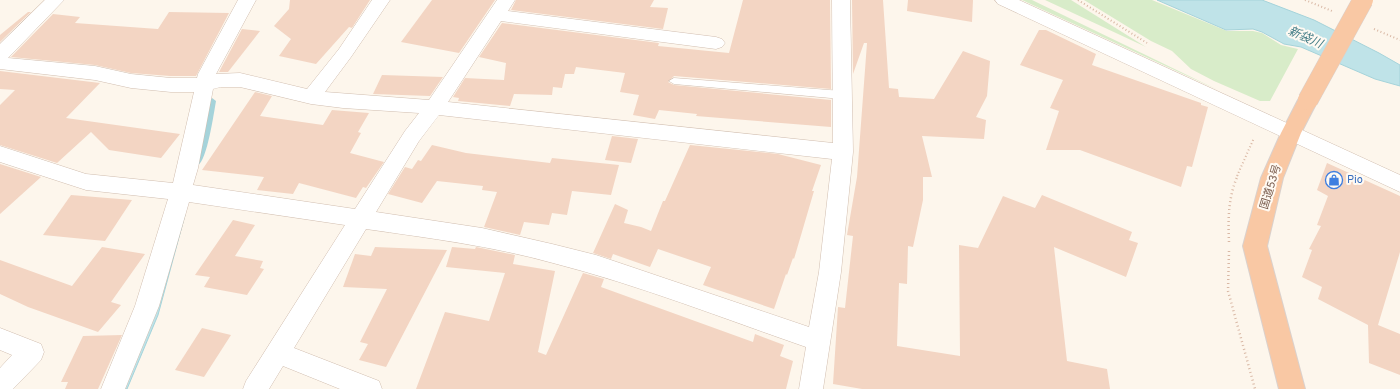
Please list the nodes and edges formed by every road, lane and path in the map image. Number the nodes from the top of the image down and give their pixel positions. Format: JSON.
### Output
{"nodes":[{"id":1,"x":55,"y":0,"type":"edge"},
{"id":2,"x":247,"y":0,"type":"edge"},
{"id":3,"x":381,"y":0,"type":"edge"},
{"id":4,"x":841,"y":0,"type":"edge"},
{"id":5,"x":1004,"y":0,"type":"edge"},
{"id":6,"x":1078,"y":0,"type":"edge"},
{"id":7,"x":1363,"y":0,"type":"edge"},
{"id":8,"x":501,"y":7,"type":"edge"},
{"id":9,"x":716,"y":43,"type":"dead end"},
{"id":10,"x":1152,"y":47,"type":"dead end"},
{"id":11,"x":0,"y":55,"type":"edge"},
{"id":12,"x":0,"y":63,"type":"edge"},
{"id":13,"x":674,"y":81,"type":"dead end"},
{"id":14,"x":206,"y":85,"type":"junction"},
{"id":15,"x":842,"y":95,"type":"junction"},
{"id":16,"x":311,"y":97,"type":"junction"},
{"id":17,"x":433,"y":108,"type":"junction"},
{"id":18,"x":1291,"y":133,"type":"junction"},
{"id":19,"x":843,"y":152,"type":"junction"},
{"id":20,"x":0,"y":154,"type":"edge"},
{"id":21,"x":1400,"y":184,"type":"edge"},
{"id":22,"x":181,"y":192,"type":"junction"},
{"id":23,"x":361,"y":219,"type":"junction"},
{"id":24,"x":0,"y":339,"type":"edge"},
{"id":25,"x":819,"y":341,"type":"junction"},
{"id":26,"x":277,"y":353,"type":"junction"},
{"id":27,"x":0,"y":385,"type":"edge"},
{"id":28,"x":113,"y":389,"type":"edge"},
{"id":29,"x":255,"y":389,"type":"edge"},
{"id":30,"x":370,"y":389,"type":"edge"},
{"id":31,"x":811,"y":389,"type":"edge"},
{"id":32,"x":1292,"y":389,"type":"edge"}],
"edges":[{"from":1,"to":11,"type":"street"},
{"from":2,"to":14,"type":"street"},
{"from":3,"to":16,"type":"street"},
{"from":4,"to":15,"type":"street"},
{"from":5,"to":18,"type":"street"},
{"from":6,"to":10,"type":"path"},
{"from":7,"to":18,"type":"highway","name":"国道53号","bridge":true},
{"from":8,"to":9,"type":"street"},
{"from":8,"to":17,"type":"street"},
{"from":12,"to":14,"type":"street"},
{"from":13,"to":15,"type":"lane"},
{"from":14,"to":16,"type":"street"},
{"from":14,"to":22,"type":"street"},
{"from":15,"to":19,"type":"street"},
{"from":16,"to":17,"type":"street"},
{"from":17,"to":19,"type":"street"},
{"from":17,"to":23,"type":"street"},
{"from":18,"to":21,"type":"street"},
{"from":18,"to":32,"type":"highway","name":"国道53号"},
{"from":19,"to":25,"type":"street"},
{"from":20,"to":22,"type":"street"},
{"from":22,"to":23,"type":"street"},
{"from":22,"to":28,"type":"street"},
{"from":23,"to":25,"type":"street"},
{"from":23,"to":26,"type":"street"},
{"from":24,"to":27,"type":"street"},
{"from":25,"to":31,"type":"street"},
{"from":26,"to":29,"type":"street"},
{"from":26,"to":30,"type":"street"}]}
